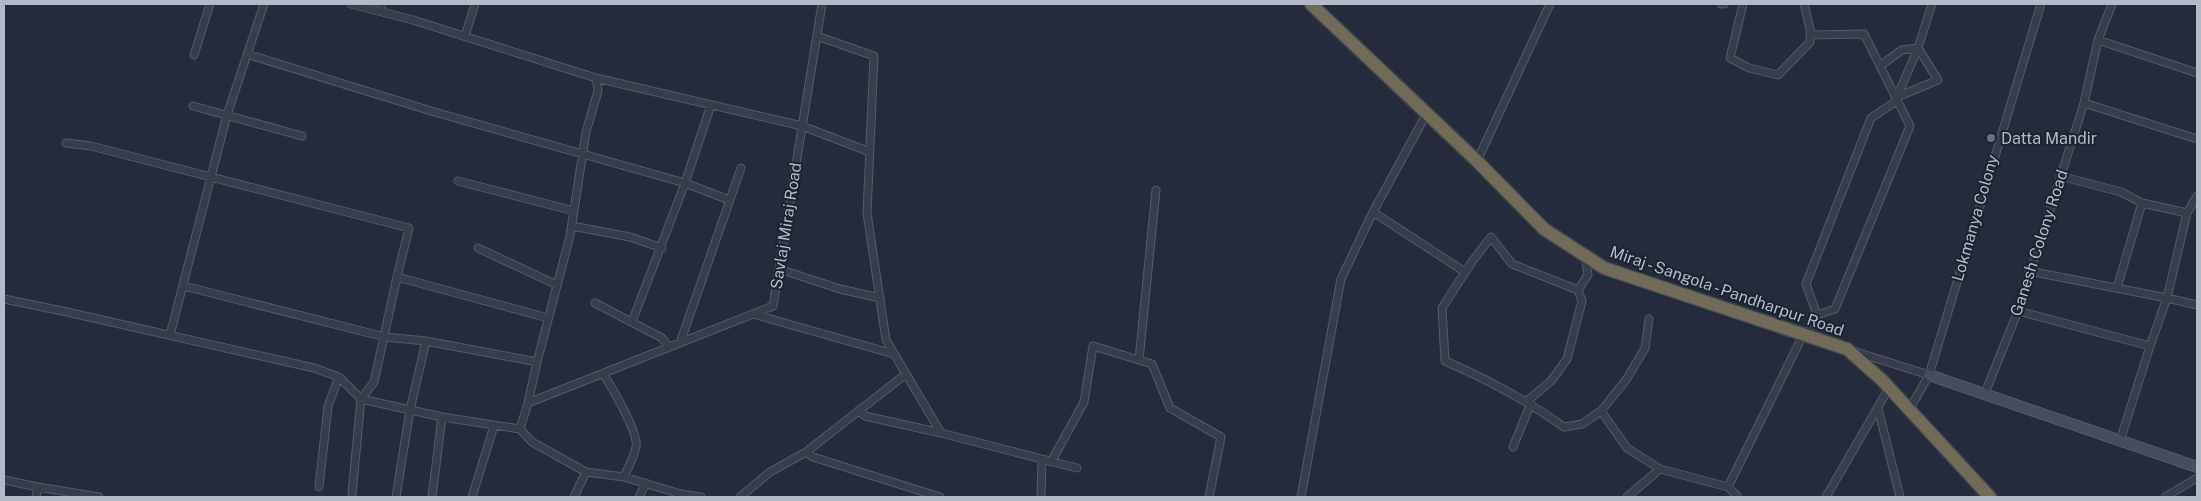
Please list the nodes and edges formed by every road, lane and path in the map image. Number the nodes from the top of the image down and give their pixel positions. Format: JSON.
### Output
{"nodes":[{"id":1,"x":210,"y":4,"type":"edge"},
{"id":2,"x":264,"y":4,"type":"edge"},
{"id":3,"x":351,"y":4,"type":"edge"},
{"id":4,"x":474,"y":4,"type":"edge"},
{"id":5,"x":822,"y":4,"type":"edge"},
{"id":6,"x":1311,"y":4,"type":"edge"},
{"id":7,"x":1550,"y":4,"type":"edge"},
{"id":8,"x":1743,"y":4,"type":"edge"},
{"id":9,"x":1804,"y":4,"type":"edge"},
{"id":10,"x":1932,"y":4,"type":"edge"},
{"id":11,"x":2041,"y":4,"type":"edge"},
{"id":12,"x":2112,"y":4,"type":"edge"},
{"id":13,"x":381,"y":8,"type":"edge"},
{"id":14,"x":1810,"y":35,"type":"junction"},
{"id":15,"x":465,"y":36,"type":"junction"},
{"id":16,"x":817,"y":36,"type":"junction"},
{"id":17,"x":2098,"y":40,"type":"junction"},
{"id":18,"x":1918,"y":48,"type":"junction"},
{"id":19,"x":247,"y":54,"type":"junction"},
{"id":20,"x":194,"y":55,"type":"dead end"},
{"id":21,"x":1880,"y":66,"type":"junction"},
{"id":22,"x":2197,"y":73,"type":"edge"},
{"id":23,"x":596,"y":78,"type":"junction"},
{"id":24,"x":1897,"y":99,"type":"junction"},
{"id":25,"x":2084,"y":104,"type":"junction"},
{"id":26,"x":710,"y":105,"type":"junction"},
{"id":27,"x":193,"y":106,"type":"dead end"},
{"id":28,"x":1427,"y":113,"type":"junction"},
{"id":29,"x":227,"y":115,"type":"junction"},
{"id":30,"x":802,"y":126,"type":"junction"},
{"id":31,"x":302,"y":136,"type":"dead end"},
{"id":32,"x":2197,"y":139,"type":"edge"},
{"id":33,"x":66,"y":143,"type":"dead end"},
{"id":34,"x":870,"y":152,"type":"junction"},
{"id":35,"x":583,"y":155,"type":"junction"},
{"id":36,"x":1477,"y":161,"type":"junction"},
{"id":37,"x":741,"y":168,"type":"dead end"},
{"id":38,"x":2060,"y":176,"type":"junction"},
{"id":39,"x":211,"y":177,"type":"junction"},
{"id":40,"x":458,"y":180,"type":"dead end"},
{"id":41,"x":685,"y":184,"type":"junction"},
{"id":42,"x":1156,"y":190,"type":"dead end"},
{"id":43,"x":2197,"y":196,"type":"edge"},
{"id":44,"x":729,"y":200,"type":"junction"},
{"id":45,"x":2142,"y":203,"type":"junction"},
{"id":46,"x":574,"y":211,"type":"junction"},
{"id":47,"x":1374,"y":212,"type":"junction"},
{"id":48,"x":2187,"y":212,"type":"junction"},
{"id":49,"x":572,"y":226,"type":"junction"},
{"id":50,"x":478,"y":248,"type":"dead end"},
{"id":51,"x":662,"y":248,"type":"junction"},
{"id":52,"x":1585,"y":256,"type":"junction"},
{"id":53,"x":779,"y":268,"type":"junction"},
{"id":54,"x":2029,"y":271,"type":"junction"},
{"id":55,"x":1465,"y":272,"type":"junction"},
{"id":56,"x":398,"y":277,"type":"junction"},
{"id":57,"x":557,"y":285,"type":"junction"},
{"id":58,"x":184,"y":286,"type":"junction"},
{"id":59,"x":2117,"y":288,"type":"junction"},
{"id":60,"x":1578,"y":290,"type":"junction"},
{"id":61,"x":880,"y":298,"type":"junction"},
{"id":62,"x":2167,"y":298,"type":"junction"},
{"id":63,"x":4,"y":299,"type":"edge"},
{"id":64,"x":595,"y":303,"type":"dead end"},
{"id":65,"x":2197,"y":305,"type":"edge"},
{"id":66,"x":2018,"y":311,"type":"junction"},
{"id":67,"x":752,"y":314,"type":"junction"},
{"id":68,"x":1817,"y":315,"type":"junction"},
{"id":69,"x":548,"y":318,"type":"junction"},
{"id":70,"x":1649,"y":319,"type":"dead end"},
{"id":71,"x":632,"y":322,"type":"junction"},
{"id":72,"x":170,"y":335,"type":"junction"},
{"id":73,"x":1805,"y":335,"type":"junction"},
{"id":74,"x":385,"y":337,"type":"junction"},
{"id":75,"x":426,"y":341,"type":"junction"},
{"id":76,"x":680,"y":343,"type":"junction"},
{"id":77,"x":2150,"y":346,"type":"junction"},
{"id":78,"x":669,"y":347,"type":"junction"},
{"id":79,"x":1847,"y":349,"type":"junction"},
{"id":80,"x":894,"y":354,"type":"junction"},
{"id":81,"x":1139,"y":360,"type":"junction"},
{"id":82,"x":537,"y":362,"type":"junction"},
{"id":83,"x":906,"y":374,"type":"junction"},
{"id":84,"x":604,"y":375,"type":"junction"},
{"id":85,"x":1929,"y":375,"type":"junction"},
{"id":86,"x":339,"y":377,"type":"junction"},
{"id":87,"x":1889,"y":388,"type":"junction"},
{"id":88,"x":1985,"y":393,"type":"junction"},
{"id":89,"x":361,"y":399,"type":"junction"},
{"id":90,"x":1529,"y":402,"type":"junction"},
{"id":91,"x":528,"y":403,"type":"junction"},
{"id":92,"x":1878,"y":408,"type":"junction"},
{"id":93,"x":410,"y":410,"type":"junction"},
{"id":94,"x":859,"y":410,"type":"junction"},
{"id":95,"x":1909,"y":410,"type":"junction"},
{"id":96,"x":1601,"y":411,"type":"junction"},
{"id":97,"x":442,"y":417,"type":"junction"},
{"id":98,"x":494,"y":426,"type":"junction"},
{"id":99,"x":520,"y":429,"type":"junction"},
{"id":100,"x":941,"y":433,"type":"junction"},
{"id":101,"x":2120,"y":441,"type":"junction"},
{"id":102,"x":1513,"y":447,"type":"dead end"},
{"id":103,"x":806,"y":452,"type":"junction"},
{"id":104,"x":1042,"y":459,"type":"junction"},
{"id":105,"x":1051,"y":462,"type":"junction"},
{"id":106,"x":2197,"y":467,"type":"edge"},
{"id":107,"x":1077,"y":468,"type":"dead end"},
{"id":108,"x":1660,"y":469,"type":"junction"},
{"id":109,"x":586,"y":472,"type":"junction"},
{"id":110,"x":624,"y":477,"type":"junction"},
{"id":111,"x":2197,"y":478,"type":"edge"},
{"id":112,"x":4,"y":480,"type":"edge"},
{"id":113,"x":646,"y":483,"type":"junction"},
{"id":114,"x":38,"y":487,"type":"junction"},
{"id":115,"x":319,"y":487,"type":"dead end"},
{"id":116,"x":1728,"y":487,"type":"junction"},
{"id":117,"x":352,"y":494,"type":"dead end"},
{"id":118,"x":36,"y":497,"type":"edge"},
{"id":119,"x":99,"y":497,"type":"edge"},
{"id":120,"x":396,"y":497,"type":"edge"},
{"id":121,"x":432,"y":497,"type":"edge"},
{"id":122,"x":472,"y":497,"type":"edge"},
{"id":123,"x":574,"y":497,"type":"edge"},
{"id":124,"x":639,"y":497,"type":"edge"},
{"id":125,"x":700,"y":497,"type":"edge"},
{"id":126,"x":740,"y":497,"type":"edge"},
{"id":127,"x":940,"y":497,"type":"edge"},
{"id":128,"x":1041,"y":497,"type":"edge"},
{"id":129,"x":1209,"y":497,"type":"edge"},
{"id":130,"x":1301,"y":497,"type":"edge"},
{"id":131,"x":1627,"y":497,"type":"edge"},
{"id":132,"x":1738,"y":497,"type":"edge"},
{"id":133,"x":1826,"y":497,"type":"edge"},
{"id":134,"x":1900,"y":497,"type":"edge"},
{"id":135,"x":1990,"y":497,"type":"edge"},
{"id":136,"x":2165,"y":497,"type":"edge"}],
"edges":[{"from":1,"to":20,"type":"street"},
{"from":2,"to":19,"type":"street"},
{"from":3,"to":13,"type":"street"},
{"from":4,"to":15,"type":"street"},
{"from":5,"to":16,"type":"street","name":"Savlaj Miraj Road"},
{"from":6,"to":28,"type":"highway","name":"Miraj - Sangola - Pandharpur Road"},
{"from":7,"to":36,"type":"street"},
{"from":8,"to":14,"type":"street"},
{"from":9,"to":14,"type":"street"},
{"from":10,"to":18,"type":"street"},
{"from":11,"to":85,"type":"street","name":"Lokmanya Colony"},
{"from":12,"to":17,"type":"street","name":"Ganesh Colony Road"},
{"from":13,"to":15,"type":"street"},
{"from":14,"to":21,"type":"street"},
{"from":15,"to":23,"type":"street"},
{"from":16,"to":30,"type":"street","name":"Savlaj Miraj Road"},
{"from":16,"to":34,"type":"street"},
{"from":17,"to":22,"type":"street"},
{"from":17,"to":25,"type":"street","name":"Ganesh Colony Road"},
{"from":18,"to":21,"type":"street"},
{"from":18,"to":24,"type":"street"},
{"from":18,"to":24,"type":"street"},
{"from":19,"to":29,"type":"street"},
{"from":19,"to":35,"type":"street"},
{"from":21,"to":24,"type":"street"},
{"from":23,"to":26,"type":"street"},
{"from":23,"to":35,"type":"street"},
{"from":24,"to":68,"type":"street"},
{"from":24,"to":68,"type":"street"},
{"from":25,"to":32,"type":"street"},
{"from":25,"to":38,"type":"street","name":"Ganesh Colony Road"},
{"from":26,"to":30,"type":"street"},
{"from":26,"to":41,"type":"street"},
{"from":27,"to":29,"type":"street"},
{"from":28,"to":36,"type":"highway","name":"Miraj - Sangola - Pandharpur Road"},
{"from":28,"to":47,"type":"street"},
{"from":29,"to":31,"type":"street"},
{"from":29,"to":39,"type":"street"},
{"from":30,"to":34,"type":"street"},
{"from":30,"to":53,"type":"street","name":"Savlaj Miraj Road"},
{"from":33,"to":39,"type":"street"},
{"from":34,"to":61,"type":"street"},
{"from":35,"to":41,"type":"street"},
{"from":35,"to":46,"type":"street"},
{"from":36,"to":52,"type":"highway","name":"Miraj - Sangola - Pandharpur Road"},
{"from":37,"to":44,"type":"street"},
{"from":38,"to":45,"type":"street"},
{"from":38,"to":54,"type":"street","name":"Ganesh Colony Road"},
{"from":39,"to":56,"type":"street"},
{"from":39,"to":58,"type":"street"},
{"from":40,"to":46,"type":"street"},
{"from":41,"to":44,"type":"street"},
{"from":41,"to":51,"type":"street"},
{"from":42,"to":81,"type":"street"},
{"from":43,"to":48,"type":"street"},
{"from":44,"to":76,"type":"street"},
{"from":45,"to":48,"type":"street"},
{"from":45,"to":59,"type":"street"},
{"from":46,"to":49,"type":"street"},
{"from":47,"to":55,"type":"street"},
{"from":47,"to":130,"type":"street"},
{"from":48,"to":62,"type":"street"},
{"from":49,"to":51,"type":"street"},
{"from":49,"to":57,"type":"street"},
{"from":50,"to":57,"type":"street"},
{"from":51,"to":71,"type":"street"},
{"from":52,"to":60,"type":"street"},
{"from":52,"to":73,"type":"highway","name":"Miraj - Sangola - Pandharpur Road"},
{"from":53,"to":61,"type":"street"},
{"from":53,"to":67,"type":"street","name":"Savlaj Miraj Road"},
{"from":54,"to":59,"type":"street"},
{"from":54,"to":66,"type":"street","name":"Ganesh Colony Road"},
{"from":55,"to":60,"type":"street"},
{"from":55,"to":90,"type":"street"},
{"from":56,"to":69,"type":"street"},
{"from":56,"to":74,"type":"street"},
{"from":57,"to":69,"type":"street"},
{"from":58,"to":72,"type":"street"},
{"from":58,"to":74,"type":"street"},
{"from":59,"to":62,"type":"street"},
{"from":60,"to":90,"type":"street"},
{"from":61,"to":80,"type":"street"},
{"from":62,"to":65,"type":"street"},
{"from":62,"to":77,"type":"street"},
{"from":63,"to":72,"type":"street"},
{"from":64,"to":71,"type":"street"},
{"from":66,"to":77,"type":"street"},
{"from":66,"to":88,"type":"street","name":"Ganesh Colony Road"},
{"from":67,"to":76,"type":"street","name":"Savlaj Miraj Road"},
{"from":67,"to":80,"type":"street"},
{"from":68,"to":73,"type":"street"},
{"from":69,"to":82,"type":"street"},
{"from":70,"to":96,"type":"street"},
{"from":71,"to":78,"type":"street"},
{"from":72,"to":86,"type":"street"},
{"from":73,"to":79,"type":"highway","name":"Miraj - Sangola - Pandharpur Road"},
{"from":73,"to":116,"type":"street"},
{"from":74,"to":75,"type":"street"},
{"from":74,"to":89,"type":"street"},
{"from":75,"to":82,"type":"street"},
{"from":75,"to":93,"type":"street"},
{"from":76,"to":78,"type":"street","name":"Savlaj Miraj Road"},
{"from":77,"to":101,"type":"street"},
{"from":78,"to":84,"type":"street","name":"Savlaj Miraj Road"},
{"from":79,"to":85,"type":"street"},
{"from":79,"to":87,"type":"highway","name":"Miraj - Sangola - Pandharpur Road"},
{"from":80,"to":83,"type":"street"},
{"from":81,"to":105,"type":"street"},
{"from":81,"to":129,"type":"street"},
{"from":82,"to":91,"type":"street"},
{"from":83,"to":94,"type":"street"},
{"from":83,"to":100,"type":"street"},
{"from":84,"to":91,"type":"street","name":"Savlaj Miraj Road"},
{"from":84,"to":110,"type":"street"},
{"from":85,"to":88,"type":"street"},
{"from":85,"to":95,"type":"street","name":"Lokmanya Colony"},
{"from":86,"to":89,"type":"street"},
{"from":86,"to":115,"type":"street"},
{"from":87,"to":92,"type":"street"},
{"from":87,"to":95,"type":"highway","name":"Miraj - Sangola - Pandharpur Road"},
{"from":88,"to":101,"type":"street"},
{"from":89,"to":93,"type":"street"},
{"from":89,"to":117,"type":"street"},
{"from":90,"to":96,"type":"street"},
{"from":90,"to":102,"type":"street"},
{"from":91,"to":99,"type":"street"},
{"from":92,"to":133,"type":"street"},
{"from":92,"to":134,"type":"street"},
{"from":93,"to":97,"type":"street"},
{"from":93,"to":120,"type":"street"},
{"from":94,"to":100,"type":"street"},
{"from":94,"to":103,"type":"street"},
{"from":95,"to":135,"type":"highway","name":"Miraj - Sangola - Pandharpur Road"},
{"from":96,"to":108,"type":"street"},
{"from":97,"to":98,"type":"street"},
{"from":97,"to":121,"type":"street"},
{"from":98,"to":99,"type":"street"},
{"from":98,"to":122,"type":"street"},
{"from":99,"to":109,"type":"street"},
{"from":100,"to":104,"type":"street"},
{"from":101,"to":106,"type":"street"},
{"from":103,"to":126,"type":"street"},
{"from":103,"to":127,"type":"street"},
{"from":104,"to":105,"type":"street"},
{"from":104,"to":128,"type":"street"},
{"from":105,"to":107,"type":"street"},
{"from":108,"to":116,"type":"street"},
{"from":108,"to":131,"type":"street"},
{"from":109,"to":110,"type":"street"},
{"from":109,"to":123,"type":"street"},
{"from":110,"to":113,"type":"street"},
{"from":111,"to":136,"type":"street"},
{"from":112,"to":114,"type":"street"},
{"from":113,"to":124,"type":"street"},
{"from":113,"to":125,"type":"street"},
{"from":114,"to":118,"type":"street"},
{"from":114,"to":119,"type":"street"},
{"from":116,"to":132,"type":"street"}]}
